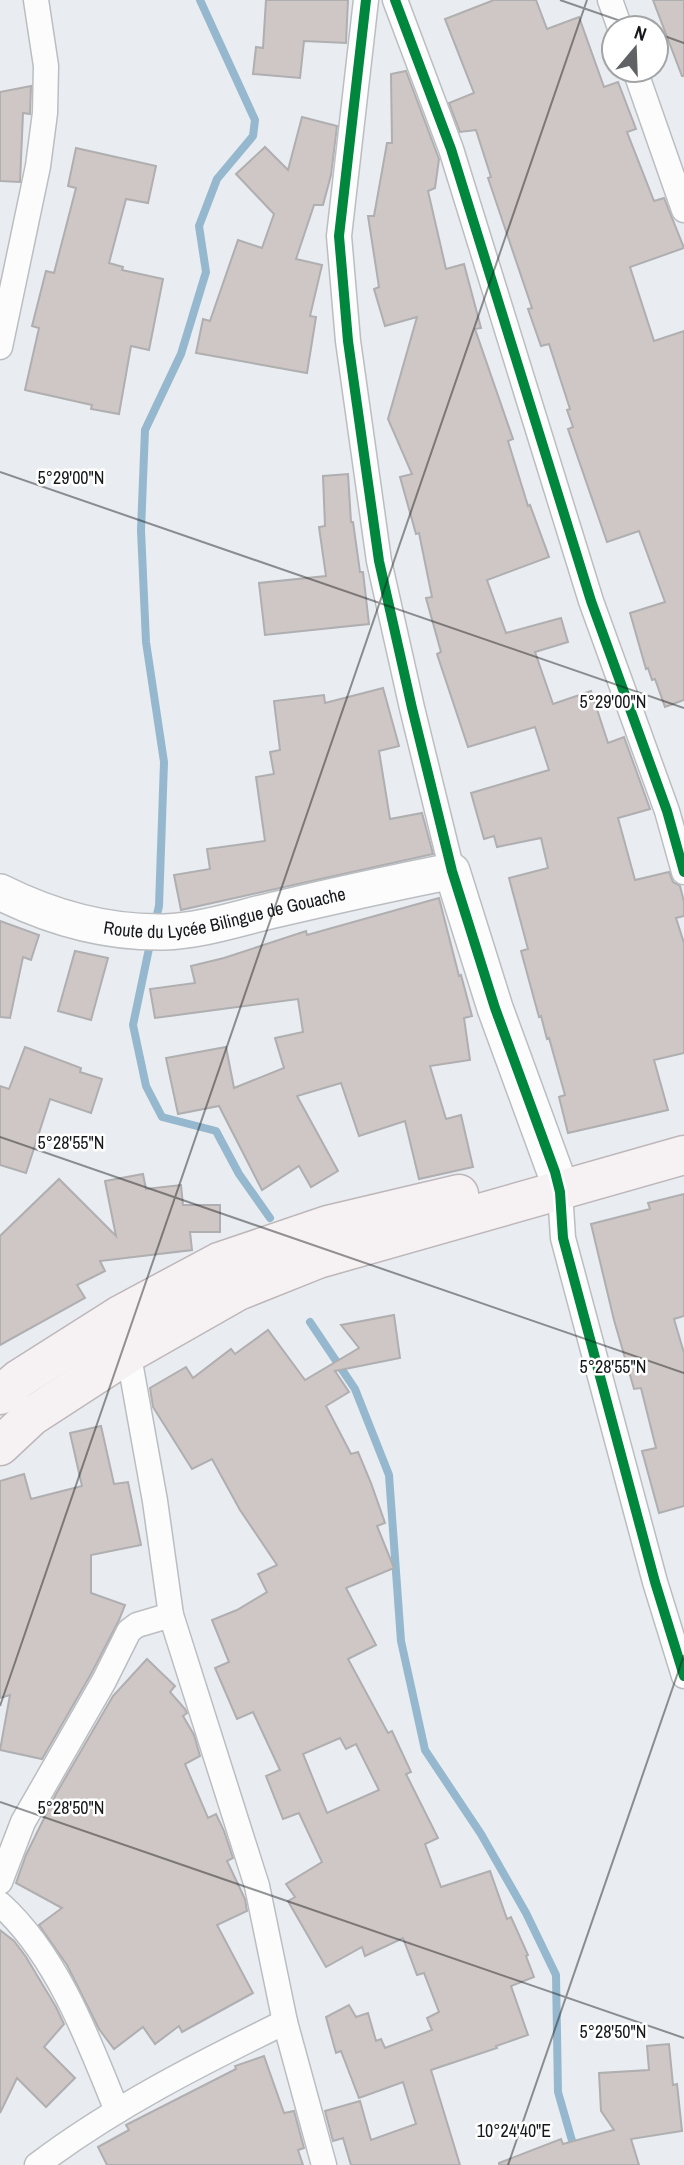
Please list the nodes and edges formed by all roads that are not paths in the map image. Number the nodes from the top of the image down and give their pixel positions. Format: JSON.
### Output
{"nodes":[{"id":1,"x":36,"y":0,"type":"edge"},
{"id":2,"x":366,"y":0,"type":"edge"},
{"id":3,"x":395,"y":0,"type":"edge"},
{"id":4,"x":640,"y":84,"type":"edge"},
{"id":5,"x":684,"y":210,"type":"edge"},
{"id":6,"x":0,"y":347,"type":"edge"},
{"id":7,"x":452,"y":871,"type":"junction"},
{"id":8,"x":684,"y":872,"type":"edge"},
{"id":9,"x":0,"y":892,"type":"edge"},
{"id":10,"x":684,"y":1134,"type":"edge"},
{"id":11,"x":684,"y":1155,"type":"edge"},
{"id":12,"x":557,"y":1182,"type":"junction"},
{"id":13,"x":120,"y":1315,"type":"junction"},
{"id":14,"x":129,"y":1353,"type":"junction"},
{"id":15,"x":0,"y":1395,"type":"edge"},
{"id":16,"x":0,"y":1446,"type":"edge"},
{"id":17,"x":171,"y":1615,"type":"junction"},
{"id":18,"x":684,"y":1676,"type":"edge"},
{"id":19,"x":0,"y":1882,"type":"edge"},
{"id":20,"x":0,"y":1904,"type":"edge"},
{"id":21,"x":285,"y":2022,"type":"junction"},
{"id":22,"x":117,"y":2110,"type":"junction"},
{"id":23,"x":64,"y":2157,"type":"edge"},
{"id":24,"x":37,"y":2165,"type":"edge"},
{"id":25,"x":324,"y":2165,"type":"edge"}],
"edges":[{"from":1,"to":6,"type":"street"},
{"from":2,"to":7,"type":"street"},
{"from":3,"to":8,"type":"street"},
{"from":4,"to":5,"type":"street"},
{"from":7,"to":9,"type":"street","name":"Route du Lycée Bilingue de Gouache"},
{"from":7,"to":12,"type":"street"},
{"from":10,"to":12,"type":"main road"},
{"from":11,"to":12,"type":"main road"},
{"from":12,"to":13,"type":"main road"},
{"from":12,"to":14,"type":"main road"},
{"from":12,"to":18,"type":"street"},
{"from":13,"to":14,"type":"street"},
{"from":13,"to":15,"type":"main road"},
{"from":14,"to":16,"type":"main road"},
{"from":14,"to":17,"type":"street"},
{"from":17,"to":19,"type":"street"},
{"from":17,"to":21,"type":"street"},
{"from":20,"to":22,"type":"street"},
{"from":21,"to":22,"type":"street"},
{"from":21,"to":25,"type":"street"},
{"from":22,"to":23,"type":"street"},
{"from":23,"to":24,"type":"street"}]}
